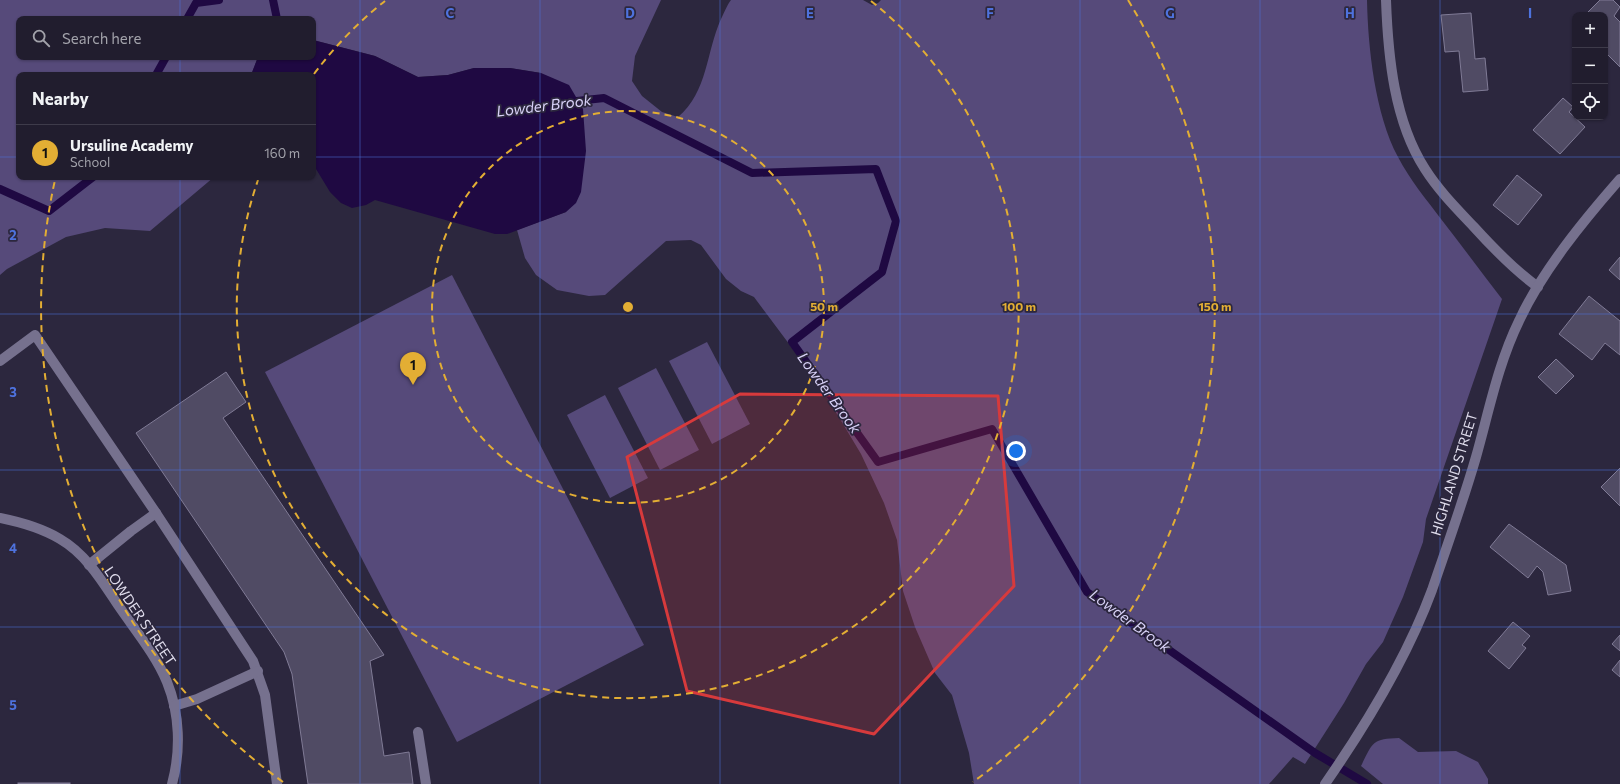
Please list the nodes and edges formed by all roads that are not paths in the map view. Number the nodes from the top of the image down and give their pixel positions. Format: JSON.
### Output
{"nodes":[{"id":1,"x":1386,"y":0,"type":"edge"},
{"id":2,"x":1620,"y":179,"type":"edge"},
{"id":3,"x":1538,"y":287,"type":"junction"},
{"id":4,"x":0,"y":361,"type":"edge"},
{"id":5,"x":156,"y":513,"type":"junction"},
{"id":6,"x":0,"y":518,"type":"edge"},
{"id":7,"x":89,"y":565,"type":"junction"},
{"id":8,"x":258,"y":671,"type":"junction"},
{"id":9,"x":174,"y":706,"type":"junction"},
{"id":10,"x":418,"y":732,"type":"dead end"},
{"id":11,"x":1327,"y":780,"type":"edge"},
{"id":12,"x":172,"y":784,"type":"edge"},
{"id":13,"x":277,"y":784,"type":"edge"},
{"id":14,"x":426,"y":784,"type":"edge"}],
"edges":[{"from":1,"to":3,"type":"street"},
{"from":2,"to":3,"type":"street","name":"HIGHLAND STREET"},
{"from":3,"to":11,"type":"street","name":"HIGHLAND STREET"},
{"from":4,"to":5,"type":"street"},
{"from":5,"to":7,"type":"street"},
{"from":5,"to":8,"type":"street"},
{"from":6,"to":7,"type":"street","name":"LOWDER STREET"},
{"from":7,"to":9,"type":"street","name":"LOWDER STREET"},
{"from":8,"to":9,"type":"street"},
{"from":8,"to":13,"type":"street"},
{"from":9,"to":12,"type":"street","name":"LOWDER STREET"},
{"from":10,"to":14,"type":"street"}]}
